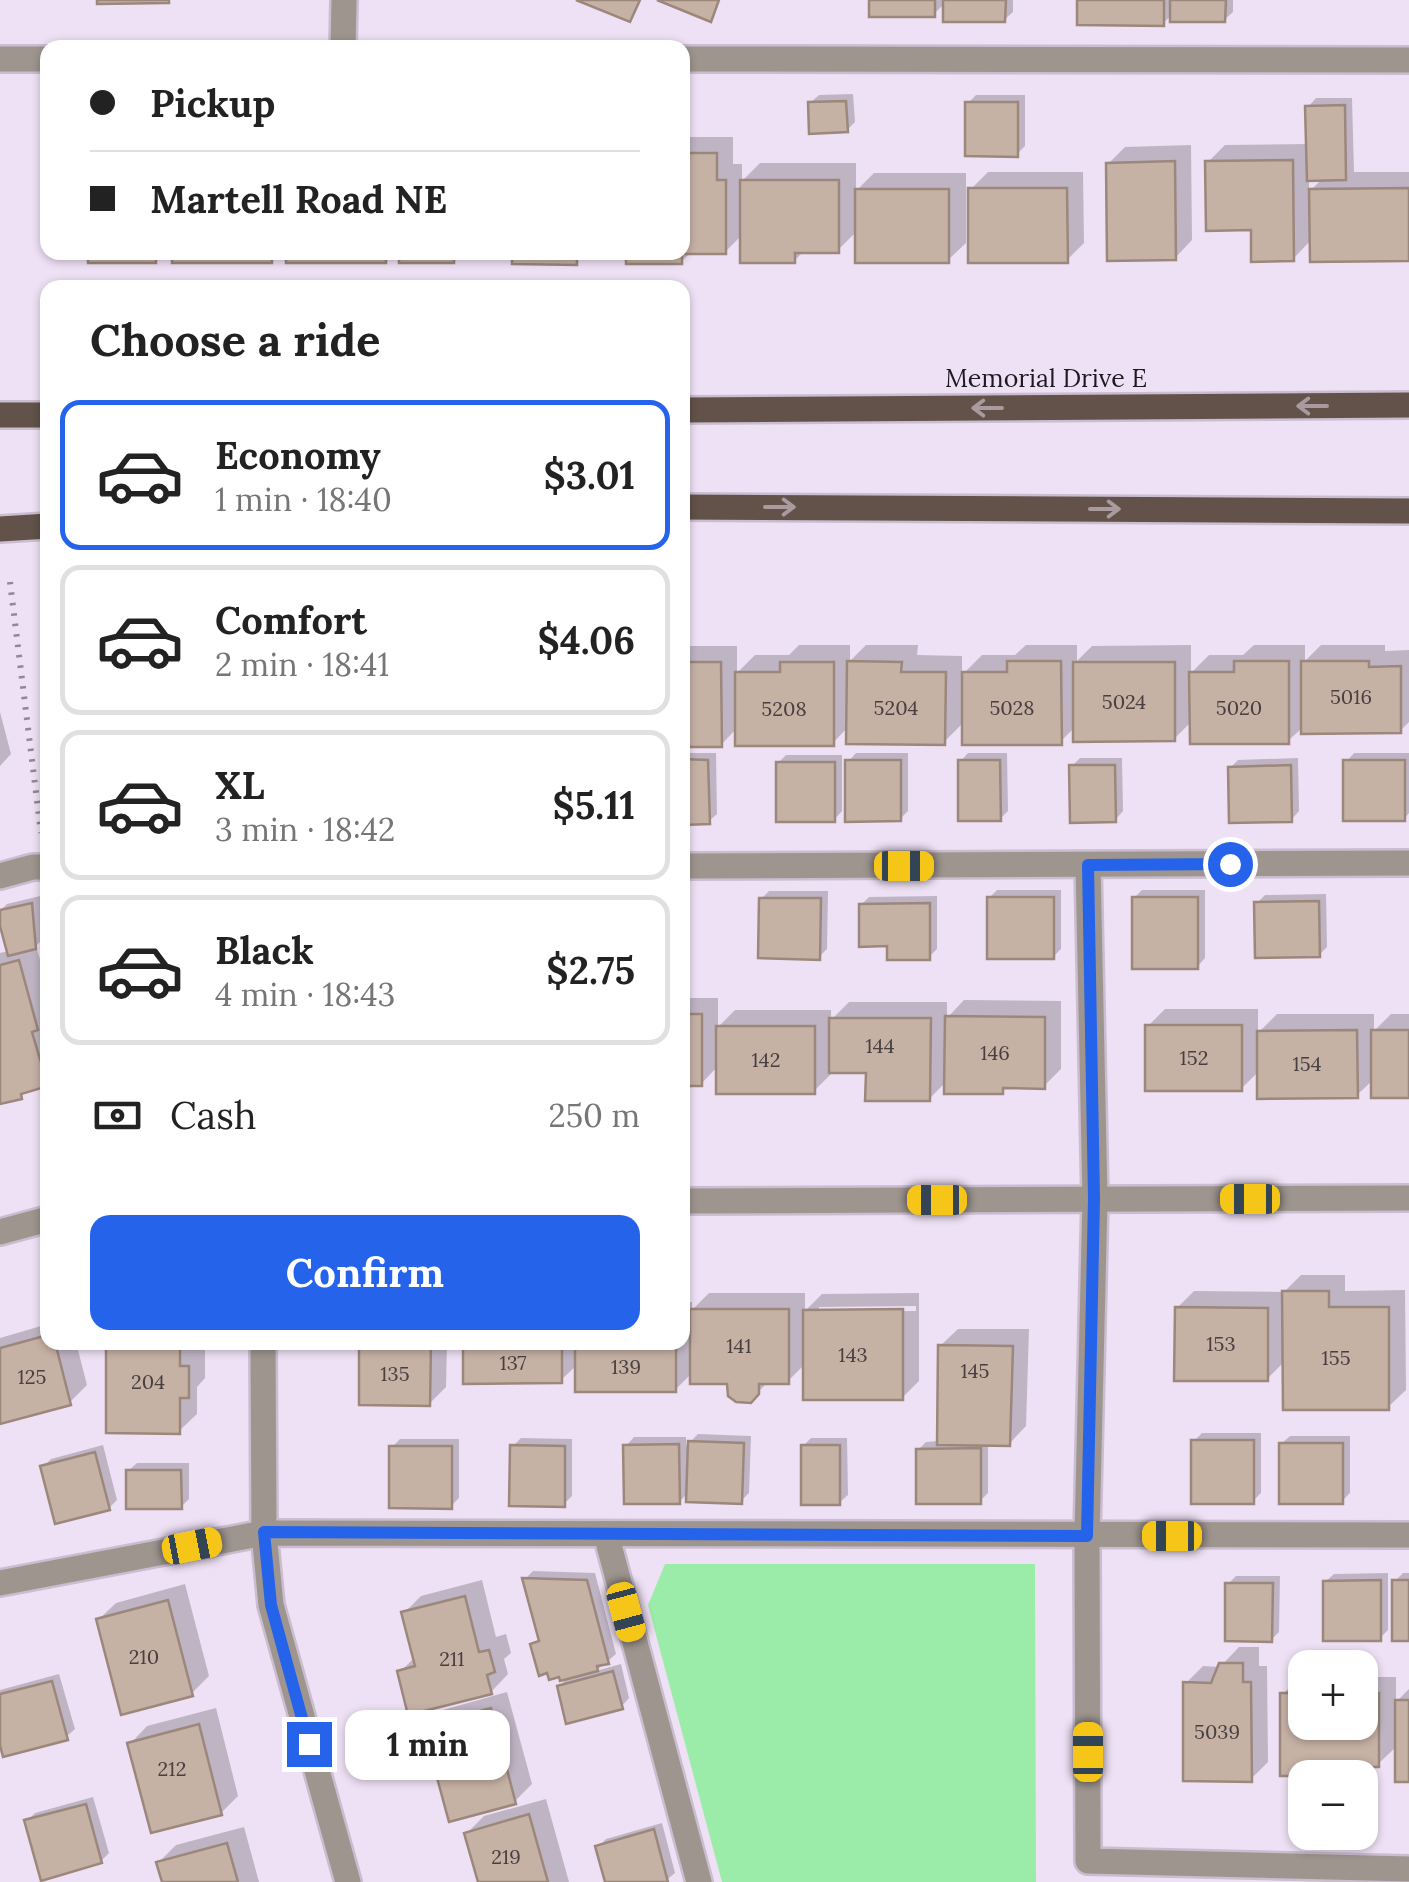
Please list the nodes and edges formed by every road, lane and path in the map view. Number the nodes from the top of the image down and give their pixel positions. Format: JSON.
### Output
{"nodes":[{"id":1,"x":344,"y":0,"type":"edge"},
{"id":2,"x":344,"y":40,"type":"edge"},
{"id":3,"x":0,"y":59,"type":"edge"},
{"id":4,"x":40,"y":59,"type":"edge"},
{"id":5,"x":690,"y":59,"type":"edge"},
{"id":6,"x":1409,"y":60,"type":"edge"},
{"id":7,"x":1409,"y":405,"type":"edge"},
{"id":8,"x":690,"y":410,"type":"edge"},
{"id":9,"x":0,"y":415,"type":"edge"},
{"id":10,"x":40,"y":415,"type":"edge"},
{"id":11,"x":690,"y":506,"type":"edge"},
{"id":12,"x":1409,"y":512,"type":"edge"},
{"id":13,"x":40,"y":526,"type":"edge"},
{"id":14,"x":0,"y":529,"type":"edge"},
{"id":15,"x":10,"y":582,"type":"dead end"},
{"id":16,"x":40,"y":818,"type":"edge"},
{"id":17,"x":1409,"y":863,"type":"edge"},
{"id":18,"x":1088,"y":865,"type":"junction"},
{"id":19,"x":690,"y":866,"type":"edge"},
{"id":20,"x":40,"y":867,"type":"edge"},
{"id":21,"x":0,"y":876,"type":"edge"},
{"id":22,"x":1409,"y":1198,"type":"edge"},
{"id":23,"x":1094,"y":1199,"type":"junction"},
{"id":24,"x":690,"y":1200,"type":"edge"},
{"id":25,"x":40,"y":1222,"type":"edge"},
{"id":26,"x":0,"y":1232,"type":"edge"},
{"id":27,"x":263,"y":1350,"type":"edge"},
{"id":28,"x":264,"y":1532,"type":"junction"},
{"id":29,"x":606,"y":1534,"type":"junction"},
{"id":30,"x":1409,"y":1535,"type":"edge"},
{"id":31,"x":1087,"y":1536,"type":"junction"},
{"id":32,"x":0,"y":1583,"type":"edge"},
{"id":33,"x":1409,"y":1868,"type":"edge"},
{"id":34,"x":348,"y":1882,"type":"edge"},
{"id":35,"x":699,"y":1882,"type":"edge"}],
"edges":[{"from":1,"to":2,"type":"street"},
{"from":3,"to":4,"type":"street"},
{"from":5,"to":6,"type":"street"},
{"from":7,"to":8,"type":"main road","name":"Memorial Drive E","one_way":true},
{"from":9,"to":10,"type":"main road"},
{"from":11,"to":12,"type":"main road","one_way":true},
{"from":13,"to":14,"type":"main road"},
{"from":15,"to":16,"type":"path"},
{"from":17,"to":18,"type":"street"},
{"from":18,"to":19,"type":"street"},
{"from":18,"to":23,"type":"street"},
{"from":20,"to":21,"type":"street"},
{"from":22,"to":23,"type":"street"},
{"from":23,"to":24,"type":"street"},
{"from":23,"to":31,"type":"street"},
{"from":25,"to":26,"type":"street"},
{"from":27,"to":28,"type":"street"},
{"from":28,"to":29,"type":"street"},
{"from":28,"to":32,"type":"street"},
{"from":28,"to":34,"type":"street"},
{"from":29,"to":31,"type":"street"},
{"from":29,"to":35,"type":"street"},
{"from":30,"to":31,"type":"street"},
{"from":31,"to":33,"type":"street"}]}
